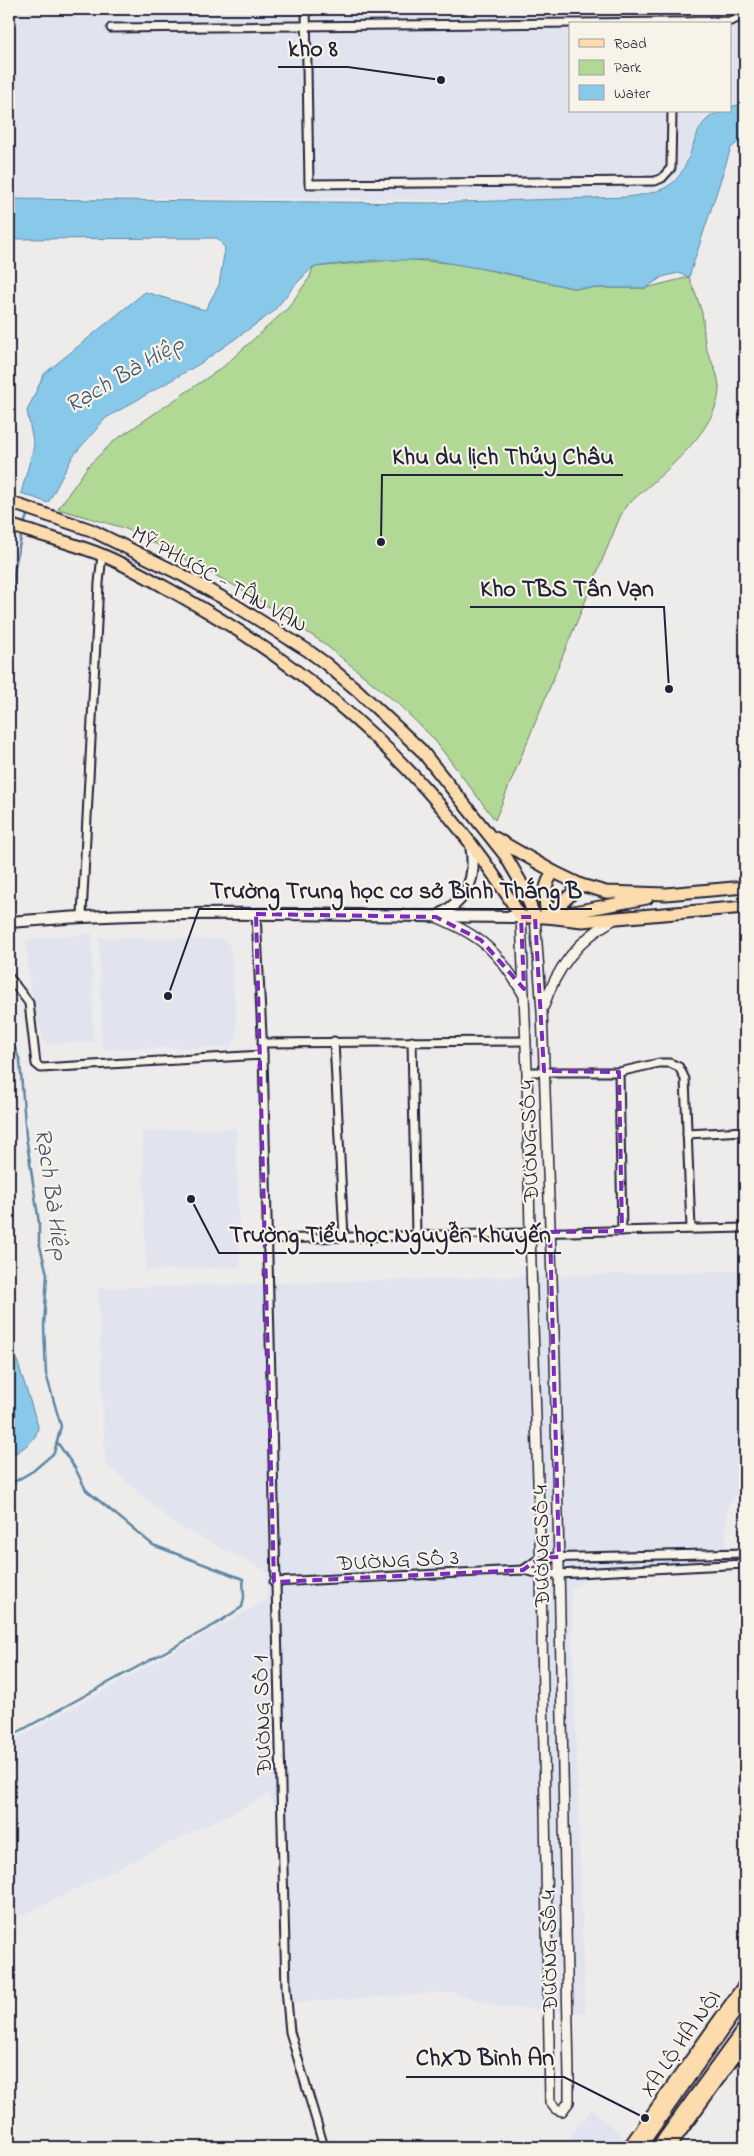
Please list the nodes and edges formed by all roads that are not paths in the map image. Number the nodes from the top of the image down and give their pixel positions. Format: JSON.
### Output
{"nodes":[{"id":1,"x":306,"y":9,"type":"edge"},
{"id":2,"x":745,"y":15,"type":"edge"},
{"id":3,"x":732,"y":22,"type":"edge"},
{"id":4,"x":569,"y":24,"type":"edge"},
{"id":5,"x":306,"y":25,"type":"junction"},
{"id":6,"x":111,"y":28,"type":"dead end"},
{"id":7,"x":672,"y":112,"type":"edge"},
{"id":8,"x":9,"y":502,"type":"edge"},
{"id":9,"x":9,"y":525,"type":"edge"},
{"id":10,"x":102,"y":555,"type":"junction"},
{"id":11,"x":325,"y":664,"type":"junction"},
{"id":12,"x":311,"y":681,"type":"junction"},
{"id":13,"x":490,"y":835,"type":"junction"},
{"id":14,"x":471,"y":844,"type":"junction"},
{"id":15,"x":554,"y":872,"type":"junction"},
{"id":16,"x":581,"y":885,"type":"junction"},
{"id":17,"x":745,"y":887,"type":"edge"},
{"id":18,"x":666,"y":894,"type":"junction"},
{"id":19,"x":745,"y":907,"type":"edge"},
{"id":20,"x":256,"y":914,"type":"junction"},
{"id":21,"x":82,"y":915,"type":"junction"},
{"id":22,"x":436,"y":917,"type":"junction"},
{"id":23,"x":521,"y":917,"type":"junction"},
{"id":24,"x":541,"y":917,"type":"junction"},
{"id":25,"x":616,"y":918,"type":"junction"},
{"id":26,"x":9,"y":922,"type":"edge"},
{"id":27,"x":9,"y":977,"type":"edge"},
{"id":28,"x":525,"y":997,"type":"junction"},
{"id":29,"x":542,"y":1011,"type":"junction"},
{"id":30,"x":526,"y":1040,"type":"junction"},
{"id":31,"x":334,"y":1041,"type":"junction"},
{"id":32,"x":412,"y":1041,"type":"junction"},
{"id":33,"x":262,"y":1043,"type":"junction"},
{"id":34,"x":263,"y":1055,"type":"junction"},
{"id":35,"x":544,"y":1071,"type":"junction"},
{"id":36,"x":528,"y":1072,"type":"junction"},
{"id":37,"x":619,"y":1072,"type":"junction"},
{"id":38,"x":745,"y":1131,"type":"edge"},
{"id":39,"x":687,"y":1134,"type":"junction"},
{"id":40,"x":745,"y":1228,"type":"edge"},
{"id":41,"x":691,"y":1229,"type":"junction"},
{"id":42,"x":622,"y":1231,"type":"junction"},
{"id":43,"x":550,"y":1232,"type":"junction"},
{"id":44,"x":530,"y":1233,"type":"junction"},
{"id":45,"x":416,"y":1236,"type":"junction"},
{"id":46,"x":344,"y":1237,"type":"junction"},
{"id":47,"x":268,"y":1239,"type":"junction"},
{"id":48,"x":745,"y":1553,"type":"edge"},
{"id":49,"x":559,"y":1557,"type":"junction"},
{"id":50,"x":540,"y":1558,"type":"junction"},
{"id":51,"x":745,"y":1564,"type":"edge"},
{"id":52,"x":523,"y":1570,"type":"junction"},
{"id":53,"x":541,"y":1574,"type":"junction"},
{"id":54,"x":559,"y":1574,"type":"junction"},
{"id":55,"x":274,"y":1582,"type":"junction"},
{"id":56,"x":745,"y":1984,"type":"edge"},
{"id":57,"x":745,"y":1998,"type":"edge"},
{"id":58,"x":745,"y":2027,"type":"edge"},
{"id":59,"x":745,"y":2042,"type":"edge"},
{"id":60,"x":671,"y":2141,"type":"edge"},
{"id":61,"x":324,"y":2147,"type":"edge"},
{"id":62,"x":629,"y":2147,"type":"edge"},
{"id":63,"x":640,"y":2147,"type":"edge"},
{"id":64,"x":658,"y":2147,"type":"edge"}],
"edges":[{"from":1,"to":5,"type":"street"},
{"from":2,"to":3,"type":"street"},
{"from":4,"to":5,"type":"street"},
{"from":5,"to":6,"type":"street"},
{"from":5,"to":7,"type":"street"},
{"from":8,"to":11,"type":"main road","name":"MỸ PHƯỚC - TÂN VẠN"},
{"from":9,"to":10,"type":"main road","name":"MỸ PHƯỚC - TÂN VẠN"},
{"from":10,"to":12,"type":"main road","name":"MỸ PHƯỚC - TÂN VẠN"},
{"from":10,"to":21,"type":"street"},
{"from":11,"to":12,"type":"main road"},
{"from":11,"to":13,"type":"main road","name":"MỸ PHƯỚC - TÂN VẠN"},
{"from":12,"to":14,"type":"main road","name":"MỸ PHƯỚC - TÂN VẠN"},
{"from":13,"to":15,"type":"main road","name":"MỸ PHƯỚC - TÂN VẠN"},
{"from":13,"to":24,"type":"main road","name":"MỸ PHƯỚC - TÂN VẠN"},
{"from":14,"to":22,"type":"main road"},
{"from":14,"to":23,"type":"main road","name":"MỸ PHƯỚC - TÂN VẠN"},
{"from":15,"to":16,"type":"main road","name":"MỸ PHƯỚC - TÂN VẠN"},
{"from":15,"to":24,"type":"main road"},
{"from":16,"to":18,"type":"main road","name":"MỸ PHƯỚC - TÂN VẠN"},
{"from":16,"to":24,"type":"main road"},
{"from":17,"to":18,"type":"main road","name":"MỸ PHƯỚC - TÂN VẠN"},
{"from":18,"to":24,"type":"main road"},
{"from":19,"to":25,"type":"main road"},
{"from":20,"to":21,"type":"main road"},
{"from":20,"to":22,"type":"main road"},
{"from":20,"to":33,"type":"street","name":"ĐƯỜNG SỐ 1"},
{"from":21,"to":26,"type":"main road"},
{"from":22,"to":23,"type":"main road"},
{"from":22,"to":28,"type":"street"},
{"from":23,"to":24,"type":"main road"},
{"from":23,"to":28,"type":"street","name":"ĐƯỜNG SỐ 4"},
{"from":24,"to":25,"type":"main road"},
{"from":24,"to":29,"type":"street","name":"ĐƯỜNG SỐ 4"},
{"from":25,"to":29,"type":"street"},
{"from":27,"to":34,"type":"street"},
{"from":28,"to":30,"type":"street","name":"ĐƯỜNG SỐ 4"},
{"from":29,"to":35,"type":"street","name":"ĐƯỜNG SỐ 4"},
{"from":30,"to":32,"type":"street"},
{"from":30,"to":36,"type":"street","name":"ĐƯỜNG SỐ 4"},
{"from":31,"to":32,"type":"street"},
{"from":31,"to":33,"type":"street"},
{"from":31,"to":46,"type":"street"},
{"from":32,"to":45,"type":"street"},
{"from":33,"to":34,"type":"street","name":"ĐƯỜNG SỐ 1"},
{"from":34,"to":47,"type":"street","name":"ĐƯỜNG SỐ 1"},
{"from":35,"to":36,"type":"street"},
{"from":35,"to":37,"type":"street"},
{"from":35,"to":43,"type":"street","name":"ĐƯỜNG SỐ 4"},
{"from":36,"to":44,"type":"street","name":"ĐƯỜNG SỐ 4"},
{"from":37,"to":39,"type":"street"},
{"from":37,"to":42,"type":"street"},
{"from":38,"to":39,"type":"street"},
{"from":39,"to":41,"type":"street"},
{"from":40,"to":41,"type":"street"},
{"from":41,"to":42,"type":"street"},
{"from":42,"to":43,"type":"street"},
{"from":43,"to":44,"type":"street"},
{"from":43,"to":49,"type":"street","name":"ĐƯỜNG SỐ 4"},
{"from":44,"to":45,"type":"street"},
{"from":44,"to":50,"type":"street","name":"ĐƯỜNG SỐ 4"},
{"from":45,"to":46,"type":"street"},
{"from":46,"to":47,"type":"street"},
{"from":47,"to":55,"type":"street","name":"ĐƯỜNG SỐ 1"},
{"from":48,"to":49,"type":"street"},
{"from":49,"to":50,"type":"street"},
{"from":49,"to":54,"type":"street","name":"ĐƯỜNG SỐ 4"},
{"from":50,"to":52,"type":"street"},
{"from":50,"to":53,"type":"street","name":"ĐƯỜNG SỐ 4"},
{"from":51,"to":54,"type":"street","name":"ĐƯỜNG SỐ 3"},
{"from":52,"to":53,"type":"street","name":"ĐƯỜNG SỐ 3"},
{"from":52,"to":55,"type":"street","name":"ĐƯỜNG SỐ 3"},
{"from":53,"to":54,"type":"street","name":"ĐƯỜNG SỐ 3"},
{"from":53,"to":54,"type":"street","name":"ĐƯỜNG SỐ 4"},
{"from":55,"to":61,"type":"street","name":"ĐƯỜNG SỐ 1"},
{"from":56,"to":62,"type":"main road","name":"XA LỘ HÀ NỘI"},
{"from":57,"to":63,"type":"main road","name":"XA LỘ HÀ NỘI"},
{"from":58,"to":60,"type":"main road","name":"XA LỘ HÀ NỘI"},
{"from":59,"to":60,"type":"main road","name":"XA LỘ HÀ NỘI"},
{"from":60,"to":64,"type":"main road","name":"XA LỘ HÀ NỘI"}]}
